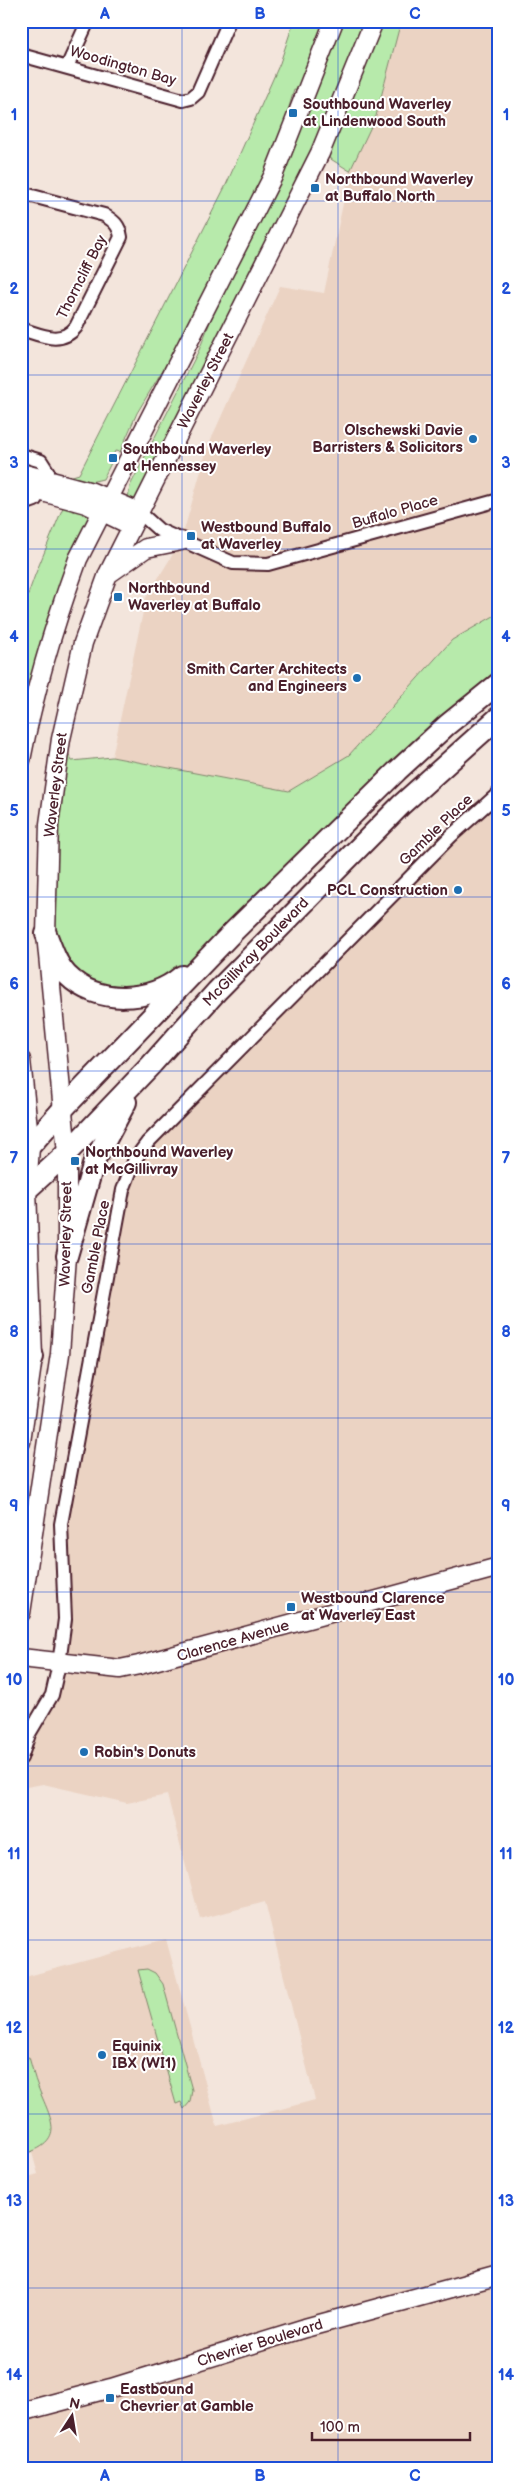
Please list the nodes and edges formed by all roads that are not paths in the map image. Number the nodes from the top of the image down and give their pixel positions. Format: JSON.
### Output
{"nodes":[{"id":1,"x":88,"y":21,"type":"edge"},
{"id":2,"x":229,"y":21,"type":"edge"},
{"id":3,"x":334,"y":21,"type":"edge"},
{"id":4,"x":374,"y":21,"type":"edge"},
{"id":5,"x":21,"y":55,"type":"edge"},
{"id":6,"x":67,"y":67,"type":"junction"},
{"id":7,"x":21,"y":193,"type":"edge"},
{"id":8,"x":21,"y":329,"type":"edge"},
{"id":9,"x":21,"y":455,"type":"edge"},
{"id":10,"x":21,"y":473,"type":"edge"},
{"id":11,"x":42,"y":485,"type":"junction"},
{"id":12,"x":21,"y":486,"type":"edge"},
{"id":13,"x":499,"y":500,"type":"edge"},
{"id":14,"x":21,"y":505,"type":"edge"},
{"id":15,"x":105,"y":506,"type":"junction"},
{"id":16,"x":136,"y":519,"type":"junction"},
{"id":17,"x":181,"y":541,"type":"junction"},
{"id":18,"x":108,"y":574,"type":"junction"},
{"id":19,"x":499,"y":683,"type":"edge"},
{"id":20,"x":499,"y":717,"type":"edge"},
{"id":21,"x":21,"y":760,"type":"edge"},
{"id":22,"x":499,"y":793,"type":"edge"},
{"id":23,"x":232,"y":932,"type":"junction"},
{"id":24,"x":46,"y":934,"type":"junction"},
{"id":25,"x":21,"y":1060,"type":"edge"},
{"id":26,"x":151,"y":1065,"type":"junction"},
{"id":27,"x":62,"y":1110,"type":"junction"},
{"id":28,"x":26,"y":1152,"type":"edge"},
{"id":29,"x":67,"y":1153,"type":"junction"},
{"id":30,"x":24,"y":1192,"type":"edge"},
{"id":31,"x":67,"y":1256,"type":"junction"},
{"id":32,"x":21,"y":1320,"type":"edge"},
{"id":33,"x":33,"y":1357,"type":"junction"},
{"id":34,"x":21,"y":1442,"type":"edge"},
{"id":35,"x":499,"y":1567,"type":"edge"},
{"id":36,"x":21,"y":1613,"type":"edge"},
{"id":37,"x":21,"y":1658,"type":"edge"},
{"id":38,"x":59,"y":1664,"type":"junction"},
{"id":39,"x":21,"y":1758,"type":"edge"},
{"id":40,"x":499,"y":2275,"type":"edge"},
{"id":41,"x":21,"y":2412,"type":"edge"}],
"edges":[{"from":1,"to":6,"type":"street"},
{"from":2,"to":6,"type":"street","name":"Woodington Bay"},
{"from":3,"to":15,"type":"main road"},
{"from":4,"to":16,"type":"main road","name":"Waverley Street"},
{"from":5,"to":6,"type":"street","name":"Woodington Bay"},
{"from":7,"to":8,"type":"street","name":"Thorncliff Bay"},
{"from":9,"to":11,"type":"street"},
{"from":10,"to":11,"type":"main road"},
{"from":11,"to":12,"type":"main road"},
{"from":11,"to":14,"type":"street"},
{"from":11,"to":15,"type":"main road"},
{"from":13,"to":17,"type":"street","name":"Buffalo Place"},
{"from":15,"to":16,"type":"main road"},
{"from":15,"to":21,"type":"main road"},
{"from":16,"to":17,"type":"street","name":"Buffalo Place"},
{"from":16,"to":18,"type":"main road","name":"Waverley Street"},
{"from":17,"to":18,"type":"main road"},
{"from":18,"to":24,"type":"main road","name":"Waverley Street"},
{"from":19,"to":23,"type":"main road","name":"McGillivray Boulevard"},
{"from":20,"to":26,"type":"main road","name":"McGillivray Boulevard"},
{"from":22,"to":38,"type":"street","name":"Gamble Place"},
{"from":23,"to":24,"type":"main road"},
{"from":23,"to":27,"type":"main road","name":"McGillivray Boulevard"},
{"from":24,"to":27,"type":"main road","name":"Waverley Street"},
{"from":25,"to":28,"type":"main road"},
{"from":26,"to":29,"type":"main road","name":"McGillivray Boulevard"},
{"from":26,"to":31,"type":"main road"},
{"from":27,"to":28,"type":"main road","name":"McGillivray Boulevard"},
{"from":27,"to":29,"type":"main road","name":"Waverley Street"},
{"from":28,"to":30,"type":"main road"},
{"from":29,"to":30,"type":"main road","name":"McGillivray Boulevard"},
{"from":29,"to":31,"type":"main road","name":"Waverley Street"},
{"from":30,"to":33,"type":"main road"},
{"from":31,"to":36,"type":"main road","name":"Waverley Street"},
{"from":32,"to":33,"type":"main road"},
{"from":33,"to":34,"type":"main road"},
{"from":35,"to":38,"type":"main road","name":"Clarence Avenue"},
{"from":37,"to":38,"type":"main road","name":"Clarence Avenue"},
{"from":38,"to":39,"type":"street","name":"Gamble Place"},
{"from":40,"to":41,"type":"main road","name":"Chevrier Boulevard"}]}
